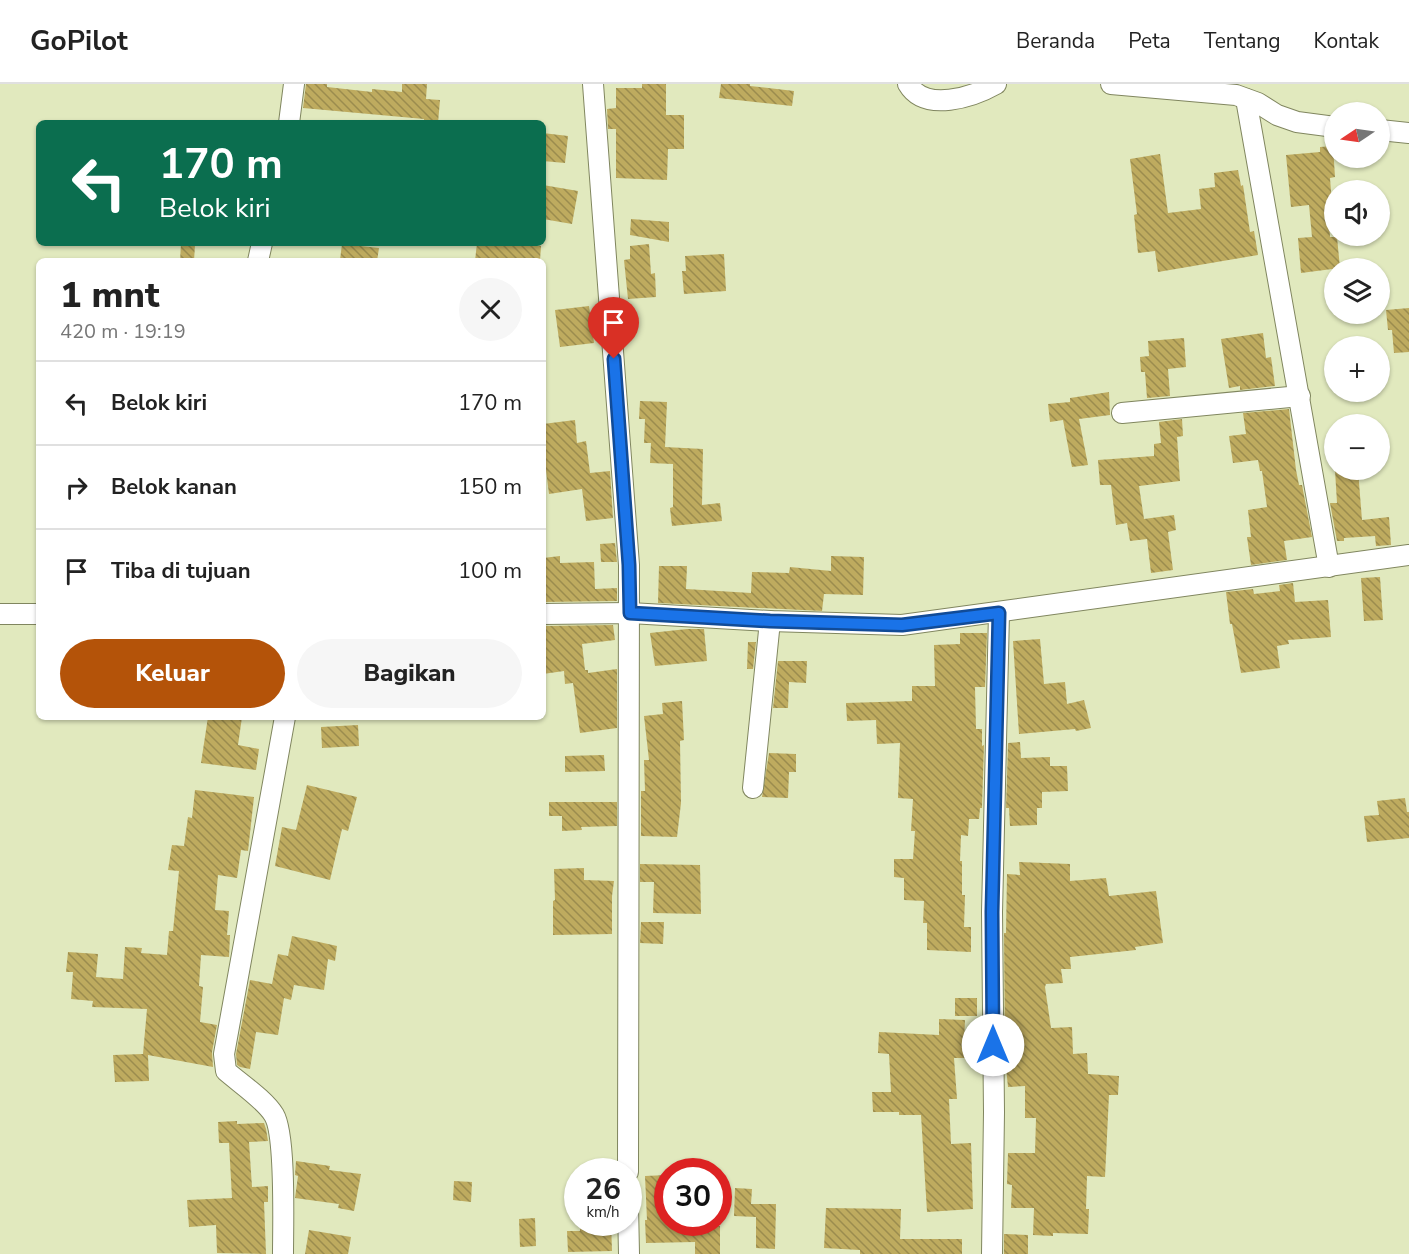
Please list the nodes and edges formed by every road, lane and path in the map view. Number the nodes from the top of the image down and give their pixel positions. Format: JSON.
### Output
{"nodes":[{"id":1,"x":294,"y":84,"type":"edge"},
{"id":2,"x":594,"y":84,"type":"edge"},
{"id":3,"x":908,"y":84,"type":"edge"},
{"id":4,"x":996,"y":84,"type":"edge"},
{"id":5,"x":1111,"y":84,"type":"edge"},
{"id":6,"x":1246,"y":99,"type":"junction"},
{"id":7,"x":289,"y":120,"type":"edge"},
{"id":8,"x":1324,"y":126,"type":"edge"},
{"id":9,"x":1390,"y":131,"type":"edge"},
{"id":10,"x":1409,"y":133,"type":"edge"},
{"id":11,"x":1300,"y":396,"type":"junction"},
{"id":12,"x":1122,"y":413,"type":"dead end"},
{"id":13,"x":1409,"y":555,"type":"edge"},
{"id":14,"x":1329,"y":567,"type":"junction"},
{"id":15,"x":630,"y":613,"type":"junction"},
{"id":16,"x":999,"y":613,"type":"junction"},
{"id":17,"x":0,"y":614,"type":"edge"},
{"id":18,"x":36,"y":614,"type":"edge"},
{"id":19,"x":546,"y":614,"type":"edge"},
{"id":20,"x":770,"y":621,"type":"junction"},
{"id":21,"x":284,"y":720,"type":"edge"},
{"id":22,"x":753,"y":788,"type":"dead end"},
{"id":23,"x":628,"y":1158,"type":"edge"},
{"id":24,"x":629,"y":1236,"type":"edge"},
{"id":25,"x":283,"y":1254,"type":"edge"},
{"id":26,"x":629,"y":1254,"type":"edge"},
{"id":27,"x":992,"y":1254,"type":"edge"}],
"edges":[{"from":1,"to":7,"type":"street"},
{"from":2,"to":15,"type":"street"},
{"from":3,"to":4,"type":"street"},
{"from":5,"to":6,"type":"street"},
{"from":6,"to":8,"type":"street"},
{"from":6,"to":11,"type":"street"},
{"from":9,"to":10,"type":"street"},
{"from":11,"to":12,"type":"street"},
{"from":11,"to":14,"type":"street"},
{"from":13,"to":14,"type":"street"},
{"from":14,"to":16,"type":"street"},
{"from":15,"to":19,"type":"street"},
{"from":15,"to":20,"type":"street"},
{"from":15,"to":23,"type":"street"},
{"from":16,"to":20,"type":"street"},
{"from":16,"to":27,"type":"street"},
{"from":17,"to":18,"type":"street"},
{"from":20,"to":22,"type":"street"},
{"from":21,"to":25,"type":"street"},
{"from":24,"to":26,"type":"street"}]}
